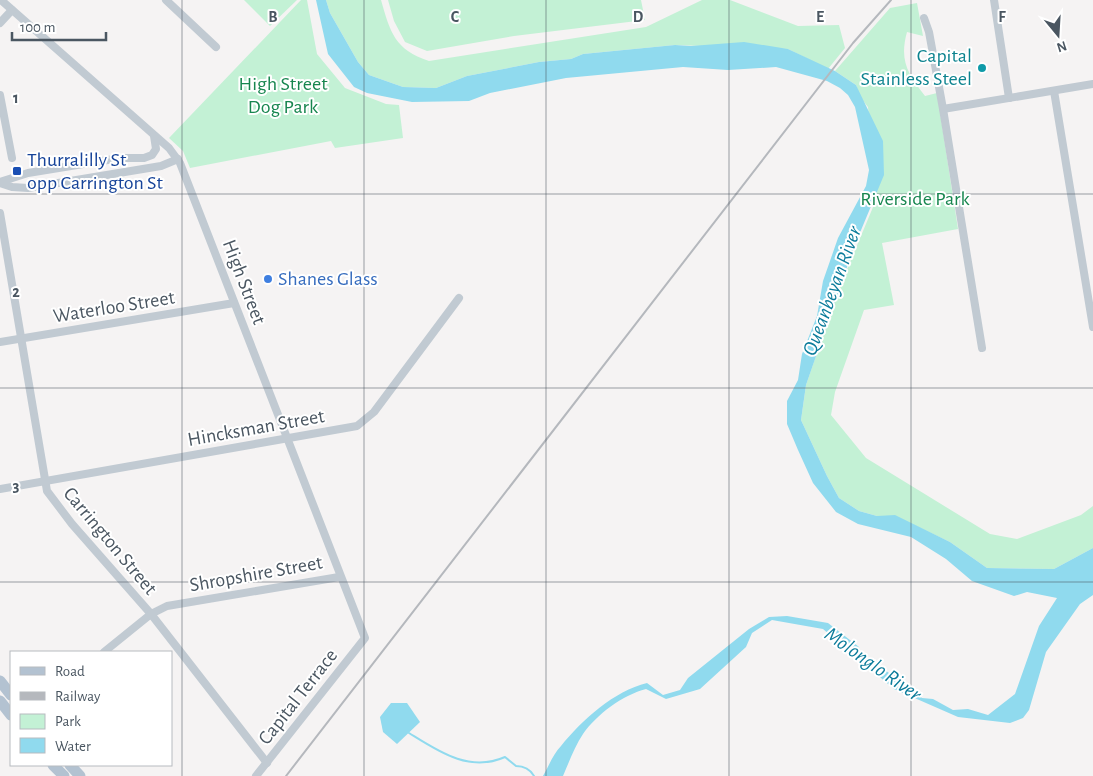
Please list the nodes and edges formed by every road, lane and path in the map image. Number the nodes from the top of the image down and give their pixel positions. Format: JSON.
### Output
{"nodes":[{"id":1,"x":1,"y":0,"type":"edge"},
{"id":2,"x":166,"y":0,"type":"edge"},
{"id":3,"x":994,"y":0,"type":"edge"},
{"id":4,"x":12,"y":10,"type":"junction"},
{"id":5,"x":924,"y":18,"type":"dead end"},
{"id":6,"x":0,"y":24,"type":"edge"},
{"id":7,"x":216,"y":47,"type":"dead end"},
{"id":8,"x":1093,"y":84,"type":"edge"},
{"id":9,"x":1054,"y":91,"type":"junction"},
{"id":10,"x":0,"y":94,"type":"edge"},
{"id":11,"x":1009,"y":98,"type":"junction"},
{"id":12,"x":943,"y":109,"type":"junction"},
{"id":13,"x":152,"y":132,"type":"junction"},
{"id":14,"x":12,"y":158,"type":"dead end"},
{"id":15,"x":114,"y":159,"type":"junction"},
{"id":16,"x":178,"y":159,"type":"junction"},
{"id":17,"x":117,"y":173,"type":"junction"},
{"id":18,"x":0,"y":183,"type":"edge"},
{"id":19,"x":0,"y":213,"type":"edge"},
{"id":20,"x":459,"y":298,"type":"dead end"},
{"id":21,"x":234,"y":303,"type":"junction"},
{"id":22,"x":1092,"y":327,"type":"edge"},
{"id":23,"x":21,"y":339,"type":"junction"},
{"id":24,"x":0,"y":342,"type":"edge"},
{"id":25,"x":982,"y":348,"type":"dead end"},
{"id":26,"x":288,"y":439,"type":"junction"},
{"id":27,"x":45,"y":482,"type":"junction"},
{"id":28,"x":0,"y":489,"type":"edge"},
{"id":29,"x":340,"y":577,"type":"junction"},
{"id":30,"x":151,"y":614,"type":"junction"},
{"id":31,"x":365,"y":638,"type":"joint"},
{"id":32,"x":105,"y":651,"type":"edge"},
{"id":33,"x":0,"y":682,"type":"edge"},
{"id":34,"x":10,"y":694,"type":"edge"},
{"id":35,"x":0,"y":701,"type":"edge"},
{"id":36,"x":10,"y":714,"type":"edge"},
{"id":37,"x":267,"y":763,"type":"junction"},
{"id":38,"x":54,"y":766,"type":"edge"},
{"id":39,"x":71,"y":766,"type":"edge"},
{"id":40,"x":64,"y":776,"type":"edge"},
{"id":41,"x":80,"y":776,"type":"edge"},
{"id":42,"x":256,"y":776,"type":"edge"}],
"edges":[{"from":1,"to":4,"type":"street","name":"High Street"},
{"from":2,"to":7,"type":"street"},
{"from":3,"to":11,"type":"street"},
{"from":4,"to":6,"type":"street"},
{"from":4,"to":13,"type":"street","name":"High Street"},
{"from":5,"to":12,"type":"street"},
{"from":8,"to":9,"type":"street"},
{"from":9,"to":11,"type":"street"},
{"from":9,"to":22,"type":"street"},
{"from":10,"to":14,"type":"street"},
{"from":11,"to":12,"type":"street"},
{"from":12,"to":25,"type":"street"},
{"from":13,"to":15,"type":"street"},
{"from":13,"to":16,"type":"street","name":"High Street"},
{"from":15,"to":17,"type":"street"},
{"from":15,"to":18,"type":"street"},
{"from":16,"to":17,"type":"street"},
{"from":16,"to":21,"type":"street","name":"High Street"},
{"from":17,"to":18,"type":"street"},
{"from":19,"to":23,"type":"street","name":"Carrington Street"},
{"from":20,"to":26,"type":"street","name":"Hincksman Street"},
{"from":21,"to":23,"type":"street","name":"Waterloo Street"},
{"from":21,"to":26,"type":"street","name":"High Street"},
{"from":23,"to":24,"type":"street","name":"Waterloo Street"},
{"from":23,"to":27,"type":"street","name":"Carrington Street"},
{"from":26,"to":27,"type":"street","name":"Hincksman Street"},
{"from":26,"to":29,"type":"street","name":"High Street"},
{"from":27,"to":28,"type":"street","name":"Hincksman Street"},
{"from":27,"to":30,"type":"street","name":"Carrington Street"},
{"from":29,"to":30,"type":"street","name":"Shropshire Street"},
{"from":29,"to":31,"type":"street","name":"High Street"},
{"from":30,"to":32,"type":"street","name":"Shropshire Street"},
{"from":30,"to":37,"type":"street","name":"Carrington Street"},
{"from":31,"to":37,"type":"street","name":"Capital Terrace"},
{"from":33,"to":34,"type":"main road"},
{"from":35,"to":36,"type":"main road"},
{"from":37,"to":42,"type":"street","name":"Capital Terrace"},
{"from":38,"to":40,"type":"main road"},
{"from":39,"to":41,"type":"main road"}]}
